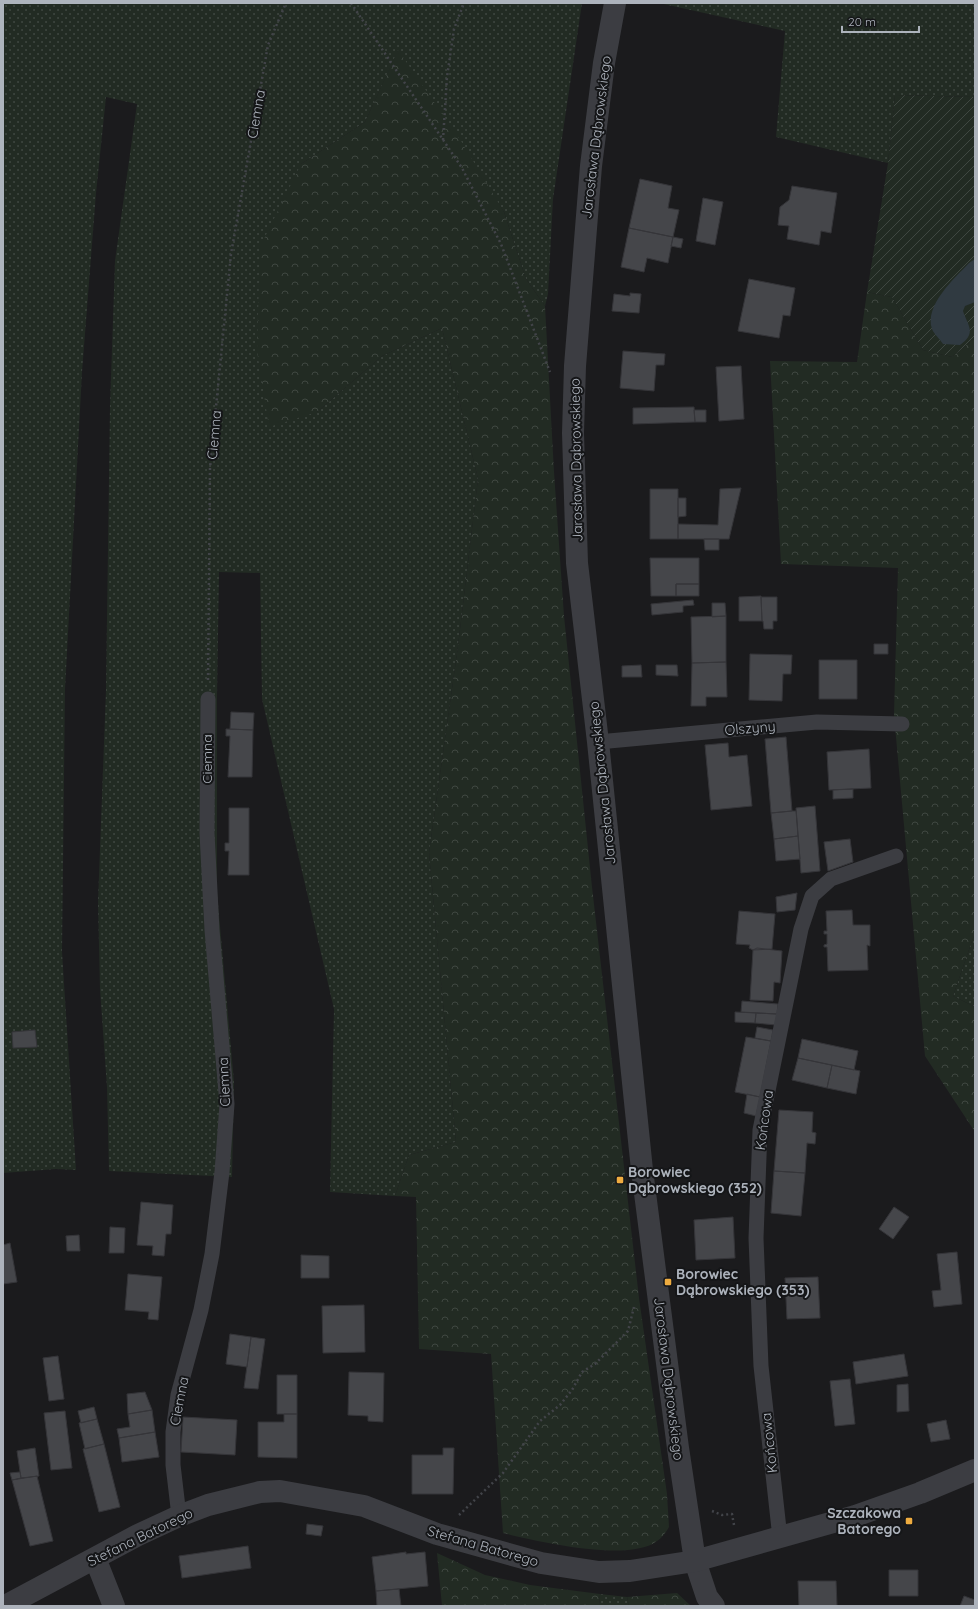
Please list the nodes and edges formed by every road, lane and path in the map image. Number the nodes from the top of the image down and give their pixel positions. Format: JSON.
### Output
{"nodes":[{"id":1,"x":286,"y":3,"type":"edge"},
{"id":2,"x":351,"y":3,"type":"edge"},
{"id":3,"x":464,"y":3,"type":"edge"},
{"id":4,"x":616,"y":3,"type":"edge"},
{"id":5,"x":443,"y":140,"type":"junction"},
{"id":6,"x":551,"y":375,"type":"dead end"},
{"id":7,"x":208,"y":698,"type":"joint"},
{"id":8,"x":902,"y":724,"type":"dead end"},
{"id":9,"x":598,"y":742,"type":"junction"},
{"id":10,"x":896,"y":856,"type":"dead end"},
{"id":11,"x":656,"y":1276,"type":"junction"},
{"id":12,"x":975,"y":1470,"type":"edge"},
{"id":13,"x":179,"y":1516,"type":"junction"},
{"id":14,"x":436,"y":1534,"type":"junction"},
{"id":15,"x":780,"y":1538,"type":"junction"},
{"id":16,"x":95,"y":1558,"type":"junction"},
{"id":17,"x":695,"y":1561,"type":"junction"},
{"id":18,"x":5,"y":1606,"type":"edge"},
{"id":19,"x":114,"y":1606,"type":"edge"},
{"id":20,"x":714,"y":1606,"type":"edge"}],
"edges":[{"from":1,"to":7,"type":"path","name":"Ciemna"},
{"from":2,"to":5,"type":"path"},
{"from":3,"to":5,"type":"path"},
{"from":4,"to":9,"type":"street","name":"Jarosława Dąbrowskiego"},
{"from":5,"to":6,"type":"path"},
{"from":7,"to":13,"type":"lane","name":"Ciemna"},
{"from":8,"to":9,"type":"lane","name":"Olszyny"},
{"from":9,"to":11,"type":"street","name":"Jarosława Dąbrowskiego"},
{"from":10,"to":15,"type":"lane","name":"Końcowa"},
{"from":11,"to":14,"type":"path"},
{"from":11,"to":17,"type":"street","name":"Jarosława Dąbrowskiego"},
{"from":12,"to":15,"type":"street","name":"Stefana Batorego"},
{"from":13,"to":14,"type":"street","name":"Stefana Batorego"},
{"from":13,"to":16,"type":"street","name":"Stefana Batorego"},
{"from":14,"to":17,"type":"street","name":"Stefana Batorego"},
{"from":15,"to":17,"type":"street","name":"Stefana Batorego"},
{"from":16,"to":18,"type":"street","name":"Stefana Batorego"},
{"from":16,"to":19,"type":"street"},
{"from":17,"to":20,"type":"street","name":"Jarosława Dąbrowskiego"}]}
